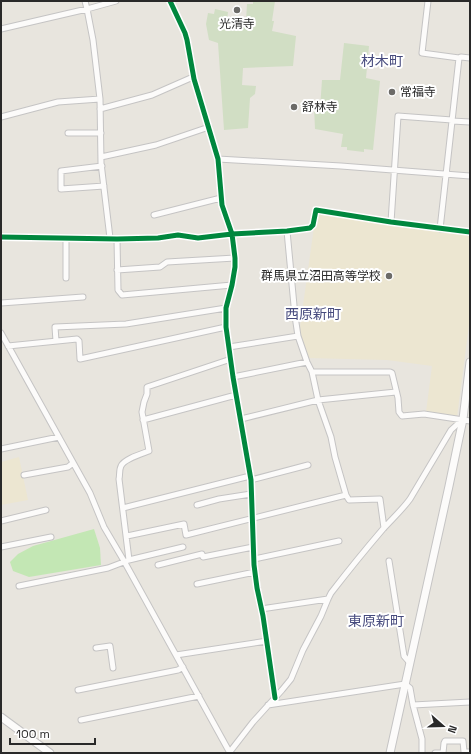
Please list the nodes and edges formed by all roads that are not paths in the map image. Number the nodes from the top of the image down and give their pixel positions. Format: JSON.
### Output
{"nodes":[{"id":1,"x":85,"y":1,"type":"edge"},
{"id":2,"x":116,"y":1,"type":"edge"},
{"id":3,"x":170,"y":1,"type":"edge"},
{"id":4,"x":428,"y":1,"type":"edge"},
{"id":5,"x":87,"y":9,"type":"junction"},
{"id":6,"x":1,"y":28,"type":"edge"},
{"id":7,"x":459,"y":58,"type":"junction"},
{"id":8,"x":470,"y":58,"type":"edge"},
{"id":9,"x":193,"y":77,"type":"junction"},
{"id":10,"x":100,"y":99,"type":"junction"},
{"id":11,"x":100,"y":109,"type":"junction"},
{"id":12,"x":1,"y":117,"type":"edge"},
{"id":13,"x":452,"y":121,"type":"junction"},
{"id":14,"x":470,"y":122,"type":"edge"},
{"id":15,"x":209,"y":127,"type":"junction"},
{"id":16,"x":68,"y":133,"type":"dead end"},
{"id":17,"x":101,"y":133,"type":"junction"},
{"id":18,"x":101,"y":156,"type":"junction"},
{"id":19,"x":218,"y":159,"type":"junction"},
{"id":20,"x":102,"y":166,"type":"junction"},
{"id":21,"x":394,"y":170,"type":"junction"},
{"id":22,"x":446,"y":174,"type":"junction"},
{"id":23,"x":470,"y":176,"type":"edge"},
{"id":24,"x":104,"y":186,"type":"junction"},
{"id":25,"x":221,"y":198,"type":"junction"},
{"id":26,"x":154,"y":215,"type":"dead end"},
{"id":27,"x":391,"y":222,"type":"junction"},
{"id":28,"x":440,"y":229,"type":"junction"},
{"id":29,"x":287,"y":231,"type":"junction"},
{"id":30,"x":470,"y":232,"type":"edge"},
{"id":31,"x":232,"y":234,"type":"junction"},
{"id":32,"x":1,"y":237,"type":"edge"},
{"id":33,"x":66,"y":238,"type":"junction"},
{"id":34,"x":110,"y":238,"type":"junction"},
{"id":35,"x":117,"y":238,"type":"junction"},
{"id":36,"x":235,"y":258,"type":"junction"},
{"id":37,"x":117,"y":270,"type":"junction"},
{"id":38,"x":66,"y":278,"type":"dead end"},
{"id":39,"x":232,"y":285,"type":"junction"},
{"id":40,"x":83,"y":297,"type":"dead end"},
{"id":41,"x":1,"y":303,"type":"edge"},
{"id":42,"x":226,"y":308,"type":"junction"},
{"id":43,"x":226,"y":327,"type":"junction"},
{"id":44,"x":1,"y":333,"type":"edge"},
{"id":45,"x":298,"y":336,"type":"junction"},
{"id":46,"x":56,"y":341,"type":"junction"},
{"id":47,"x":8,"y":346,"type":"junction"},
{"id":48,"x":229,"y":347,"type":"junction"},
{"id":49,"x":231,"y":360,"type":"junction"},
{"id":50,"x":307,"y":362,"type":"junction"},
{"id":51,"x":470,"y":362,"type":"edge"},
{"id":52,"x":312,"y":372,"type":"junction"},
{"id":53,"x":233,"y":377,"type":"junction"},
{"id":54,"x":396,"y":392,"type":"junction"},
{"id":55,"x":236,"y":395,"type":"junction"},
{"id":56,"x":318,"y":400,"type":"junction"},
{"id":57,"x":241,"y":419,"type":"junction"},
{"id":58,"x":143,"y":420,"type":"junction"},
{"id":59,"x":466,"y":420,"type":"edge"},
{"id":60,"x":59,"y":437,"type":"junction"},
{"id":61,"x":1,"y":449,"type":"edge"},
{"id":62,"x":73,"y":463,"type":"junction"},
{"id":63,"x":308,"y":465,"type":"dead end"},
{"id":64,"x":24,"y":475,"type":"dead end"},
{"id":65,"x":251,"y":478,"type":"junction"},
{"id":66,"x":251,"y":494,"type":"junction"},
{"id":67,"x":346,"y":495,"type":"junction"},
{"id":68,"x":197,"y":505,"type":"dead end"},
{"id":69,"x":123,"y":508,"type":"junction"},
{"id":70,"x":46,"y":510,"type":"dead end"},
{"id":71,"x":252,"y":518,"type":"junction"},
{"id":72,"x":1,"y":521,"type":"edge"},
{"id":73,"x":384,"y":528,"type":"junction"},
{"id":74,"x":127,"y":536,"type":"junction"},
{"id":75,"x":51,"y":537,"type":"dead end"},
{"id":76,"x":340,"y":541,"type":"dead end"},
{"id":77,"x":1,"y":547,"type":"edge"},
{"id":78,"x":183,"y":547,"type":"dead end"},
{"id":79,"x":253,"y":547,"type":"junction"},
{"id":80,"x":254,"y":559,"type":"junction"},
{"id":81,"x":126,"y":560,"type":"junction"},
{"id":82,"x":389,"y":561,"type":"dead end"},
{"id":83,"x":158,"y":565,"type":"dead end"},
{"id":84,"x":255,"y":572,"type":"junction"},
{"id":85,"x":197,"y":584,"type":"dead end"},
{"id":86,"x":19,"y":586,"type":"dead end"},
{"id":87,"x":328,"y":599,"type":"junction"},
{"id":88,"x":262,"y":609,"type":"junction"},
{"id":89,"x":267,"y":641,"type":"junction"},
{"id":90,"x":96,"y":648,"type":"dead end"},
{"id":91,"x":176,"y":655,"type":"junction"},
{"id":92,"x":410,"y":663,"type":"junction"},
{"id":93,"x":183,"y":667,"type":"junction"},
{"id":94,"x":113,"y":668,"type":"dead end"},
{"id":95,"x":405,"y":684,"type":"junction"},
{"id":96,"x":78,"y":690,"type":"dead end"},
{"id":97,"x":199,"y":696,"type":"junction"},
{"id":98,"x":275,"y":698,"type":"junction"},
{"id":99,"x":470,"y":702,"type":"edge"},
{"id":100,"x":268,"y":705,"type":"junction"},
{"id":101,"x":413,"y":705,"type":"junction"},
{"id":102,"x":1,"y":717,"type":"edge"},
{"id":103,"x":81,"y":720,"type":"dead end"},
{"id":104,"x":470,"y":752,"type":"edge"},
{"id":105,"x":50,"y":753,"type":"edge"},
{"id":106,"x":229,"y":753,"type":"edge"},
{"id":107,"x":390,"y":753,"type":"edge"},
{"id":108,"x":422,"y":753,"type":"edge"},
{"id":109,"x":435,"y":753,"type":"edge"}],
"edges":[{"from":1,"to":5,"type":"street"},
{"from":2,"to":5,"type":"street"},
{"from":3,"to":9,"type":"street"},
{"from":4,"to":7,"type":"street"},
{"from":5,"to":6,"type":"street"},
{"from":5,"to":10,"type":"street"},
{"from":7,"to":8,"type":"street"},
{"from":7,"to":13,"type":"street"},
{"from":9,"to":11,"type":"street"},
{"from":9,"to":15,"type":"street"},
{"from":10,"to":11,"type":"street"},
{"from":10,"to":12,"type":"street"},
{"from":11,"to":17,"type":"street"},
{"from":13,"to":14,"type":"street"},
{"from":13,"to":21,"type":"street"},
{"from":13,"to":22,"type":"street"},
{"from":15,"to":18,"type":"street"},
{"from":15,"to":19,"type":"street"},
{"from":16,"to":17,"type":"street"},
{"from":17,"to":18,"type":"street"},
{"from":18,"to":20,"type":"street"},
{"from":19,"to":21,"type":"street"},
{"from":19,"to":25,"type":"street"},
{"from":20,"to":24,"type":"street"},
{"from":20,"to":24,"type":"street"},
{"from":21,"to":22,"type":"street"},
{"from":21,"to":27,"type":"street"},
{"from":22,"to":23,"type":"street"},
{"from":22,"to":28,"type":"street"},
{"from":24,"to":34,"type":"street"},
{"from":25,"to":26,"type":"street"},
{"from":25,"to":31,"type":"street"},
{"from":27,"to":28,"type":"street"},
{"from":27,"to":29,"type":"street"},
{"from":28,"to":30,"type":"street"},
{"from":29,"to":31,"type":"street"},
{"from":29,"to":45,"type":"street"},
{"from":31,"to":35,"type":"street"},
{"from":31,"to":36,"type":"street"},
{"from":32,"to":33,"type":"street"},
{"from":33,"to":34,"type":"street"},
{"from":33,"to":38,"type":"street"},
{"from":34,"to":35,"type":"street"},
{"from":35,"to":37,"type":"street"},
{"from":36,"to":37,"type":"street"},
{"from":36,"to":39,"type":"street"},
{"from":37,"to":39,"type":"street"},
{"from":39,"to":42,"type":"street"},
{"from":40,"to":41,"type":"street"},
{"from":42,"to":43,"type":"street"},
{"from":42,"to":46,"type":"street"},
{"from":43,"to":46,"type":"street"},
{"from":43,"to":48,"type":"street"},
{"from":44,"to":47,"type":"street"},
{"from":45,"to":48,"type":"street"},
{"from":45,"to":50,"type":"street"},
{"from":46,"to":47,"type":"street"},
{"from":47,"to":60,"type":"street"},
{"from":48,"to":49,"type":"street"},
{"from":49,"to":53,"type":"street"},
{"from":49,"to":58,"type":"street"},
{"from":50,"to":52,"type":"street"},
{"from":50,"to":53,"type":"street"},
{"from":51,"to":59,"type":"street"},
{"from":52,"to":54,"type":"street"},
{"from":52,"to":56,"type":"street"},
{"from":53,"to":55,"type":"street"},
{"from":54,"to":56,"type":"street"},
{"from":54,"to":59,"type":"street"},
{"from":55,"to":57,"type":"street"},
{"from":55,"to":58,"type":"street"},
{"from":56,"to":57,"type":"street"},
{"from":56,"to":67,"type":"street"},
{"from":57,"to":65,"type":"street"},
{"from":58,"to":69,"type":"street"},
{"from":59,"to":73,"type":"street"},
{"from":59,"to":92,"type":"street"},
{"from":60,"to":61,"type":"street"},
{"from":60,"to":62,"type":"street"},
{"from":62,"to":64,"type":"street"},
{"from":62,"to":81,"type":"street"},
{"from":63,"to":65,"type":"street"},
{"from":65,"to":66,"type":"street"},
{"from":65,"to":69,"type":"street"},
{"from":66,"to":68,"type":"street"},
{"from":66,"to":71,"type":"street"},
{"from":67,"to":71,"type":"street"},
{"from":67,"to":73,"type":"street"},
{"from":69,"to":74,"type":"street"},
{"from":70,"to":72,"type":"street"},
{"from":71,"to":74,"type":"street"},
{"from":71,"to":79,"type":"street"},
{"from":73,"to":87,"type":"street"},
{"from":74,"to":81,"type":"street"},
{"from":75,"to":77,"type":"street"},
{"from":76,"to":80,"type":"street"},
{"from":78,"to":81,"type":"street"},
{"from":79,"to":80,"type":"street"},
{"from":79,"to":83,"type":"street"},
{"from":80,"to":84,"type":"street"},
{"from":81,"to":86,"type":"street"},
{"from":81,"to":91,"type":"street"},
{"from":82,"to":92,"type":"street"},
{"from":84,"to":85,"type":"street"},
{"from":84,"to":88,"type":"street"},
{"from":87,"to":88,"type":"street"},
{"from":87,"to":98,"type":"street"},
{"from":88,"to":89,"type":"street"},
{"from":89,"to":91,"type":"street"},
{"from":89,"to":98,"type":"street"},
{"from":90,"to":94,"type":"street"},
{"from":91,"to":93,"type":"street"},
{"from":92,"to":95,"type":"street"},
{"from":93,"to":96,"type":"street"},
{"from":93,"to":97,"type":"street"},
{"from":95,"to":100,"type":"street"},
{"from":95,"to":101,"type":"street"},
{"from":95,"to":107,"type":"street"},
{"from":97,"to":103,"type":"street"},
{"from":97,"to":106,"type":"street"},
{"from":98,"to":100,"type":"street"},
{"from":99,"to":101,"type":"street"},
{"from":100,"to":106,"type":"street"},
{"from":101,"to":108,"type":"street"},
{"from":102,"to":105,"type":"street"},
{"from":104,"to":109,"type":"street"}]}
